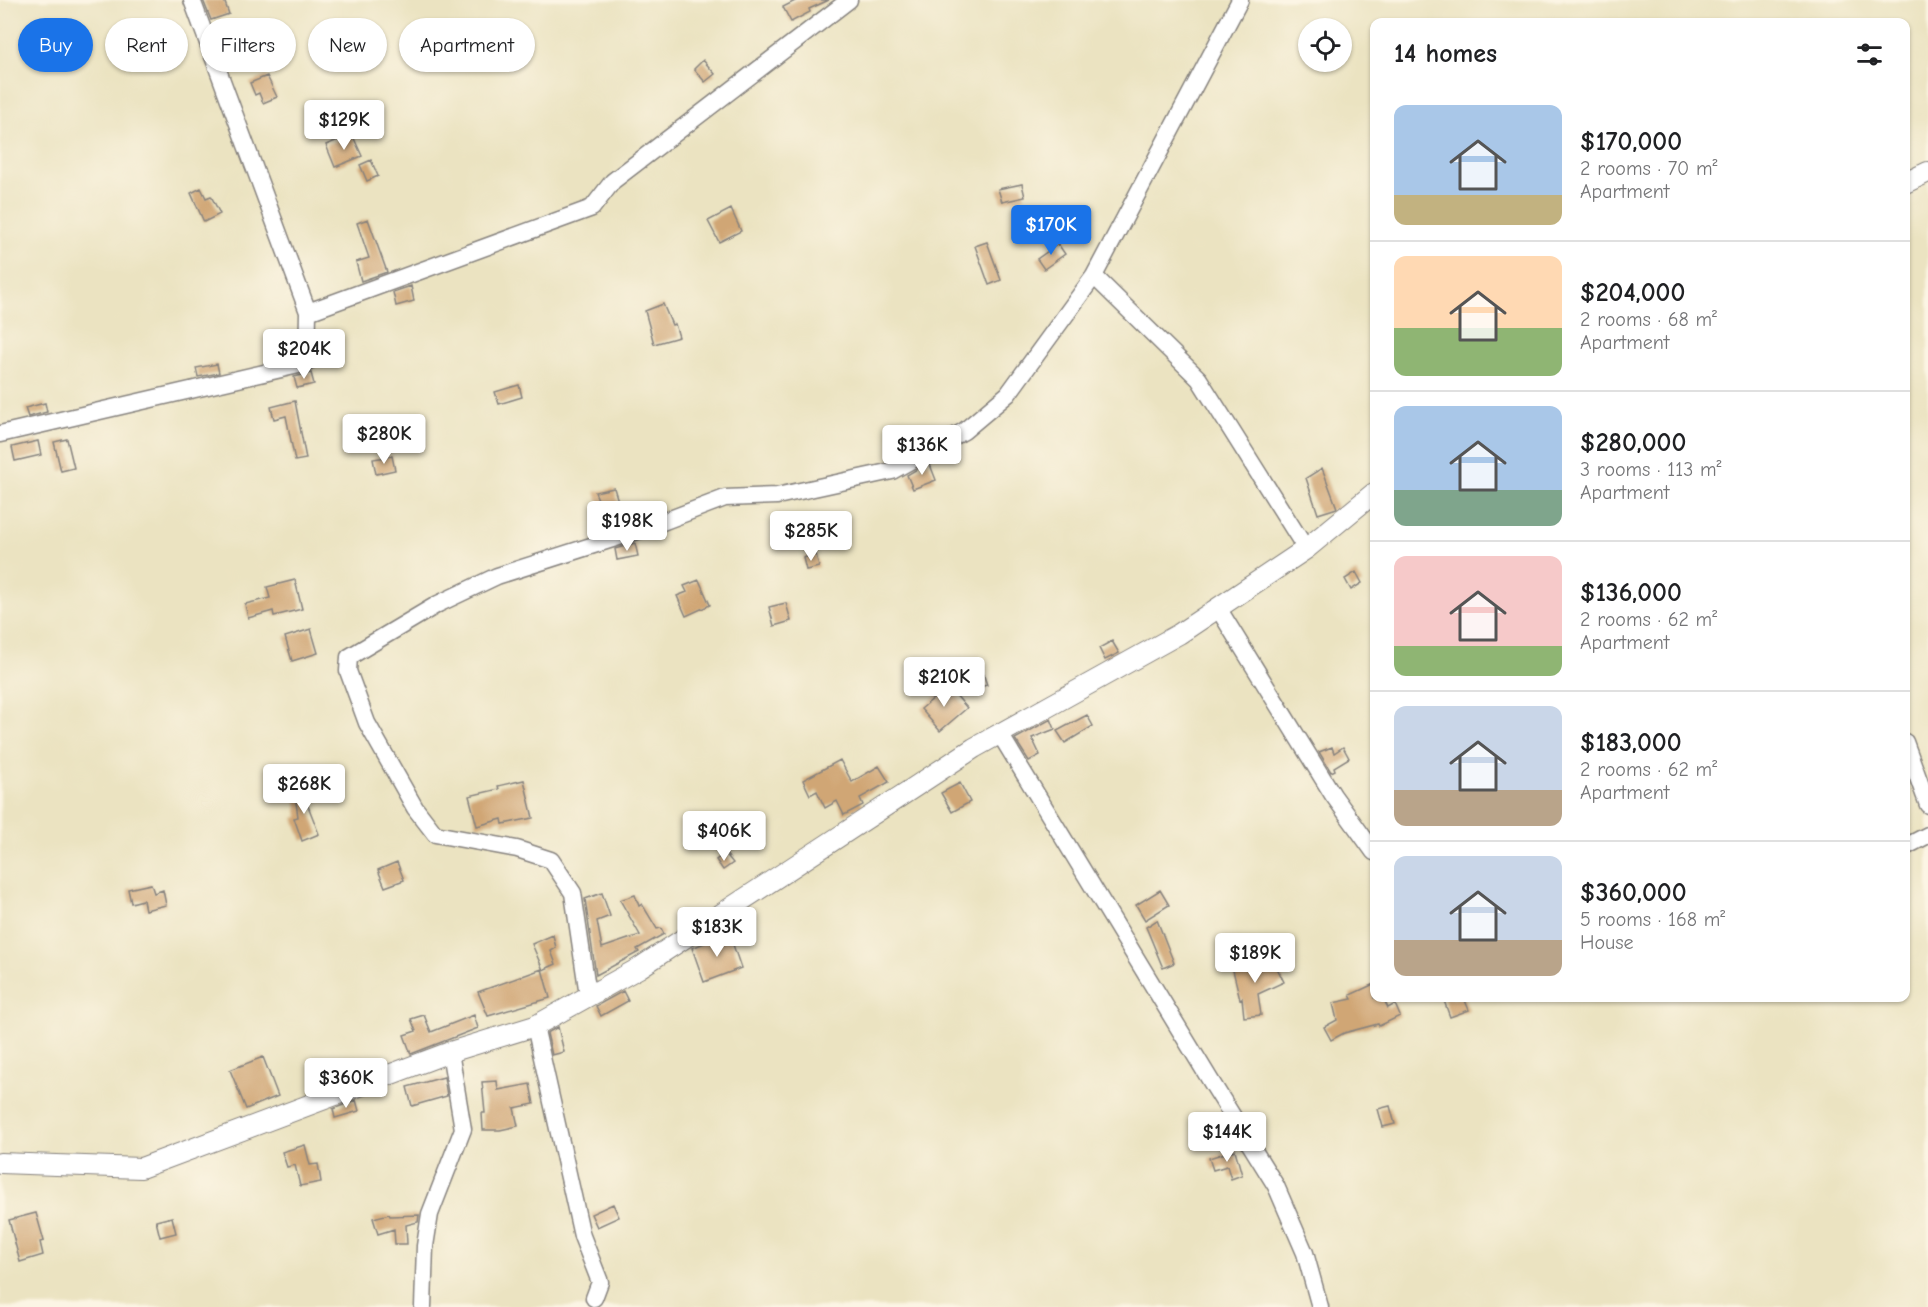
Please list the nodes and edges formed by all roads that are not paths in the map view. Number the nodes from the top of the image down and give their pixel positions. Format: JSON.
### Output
{"nodes":[{"id":1,"x":192,"y":0,"type":"edge"},
{"id":2,"x":849,"y":0,"type":"edge"},
{"id":3,"x":1240,"y":0,"type":"edge"},
{"id":4,"x":1928,"y":172,"type":"edge"},
{"id":5,"x":1910,"y":181,"type":"edge"},
{"id":6,"x":1094,"y":276,"type":"junction"},
{"id":7,"x":308,"y":312,"type":"junction"},
{"id":8,"x":0,"y":434,"type":"edge"},
{"id":9,"x":1370,"y":496,"type":"edge"},
{"id":10,"x":1306,"y":549,"type":"junction"},
{"id":11,"x":1218,"y":608,"type":"junction"},
{"id":12,"x":1000,"y":734,"type":"junction"},
{"id":13,"x":1910,"y":756,"type":"edge"},
{"id":14,"x":1928,"y":805,"type":"edge"},
{"id":15,"x":1928,"y":836,"type":"edge"},
{"id":16,"x":1910,"y":845,"type":"edge"},
{"id":17,"x":1370,"y":846,"type":"edge"},
{"id":18,"x":588,"y":995,"type":"junction"},
{"id":19,"x":535,"y":1026,"type":"junction"},
{"id":20,"x":450,"y":1052,"type":"junction"},
{"id":21,"x":0,"y":1163,"type":"edge"},
{"id":22,"x":594,"y":1298,"type":"dead end"},
{"id":23,"x":423,"y":1307,"type":"edge"},
{"id":24,"x":1320,"y":1307,"type":"edge"}],
"edges":[{"from":1,"to":7,"type":"street"},
{"from":2,"to":7,"type":"street"},
{"from":3,"to":6,"type":"street"},
{"from":4,"to":5,"type":"street"},
{"from":6,"to":10,"type":"street"},
{"from":6,"to":18,"type":"street"},
{"from":7,"to":8,"type":"street"},
{"from":9,"to":10,"type":"street"},
{"from":10,"to":11,"type":"street"},
{"from":11,"to":12,"type":"street"},
{"from":11,"to":17,"type":"street"},
{"from":12,"to":18,"type":"street"},
{"from":12,"to":24,"type":"street"},
{"from":13,"to":14,"type":"street"},
{"from":15,"to":16,"type":"street"},
{"from":18,"to":19,"type":"street"},
{"from":19,"to":20,"type":"street"},
{"from":19,"to":22,"type":"street"},
{"from":20,"to":21,"type":"street"},
{"from":20,"to":23,"type":"street"}]}
